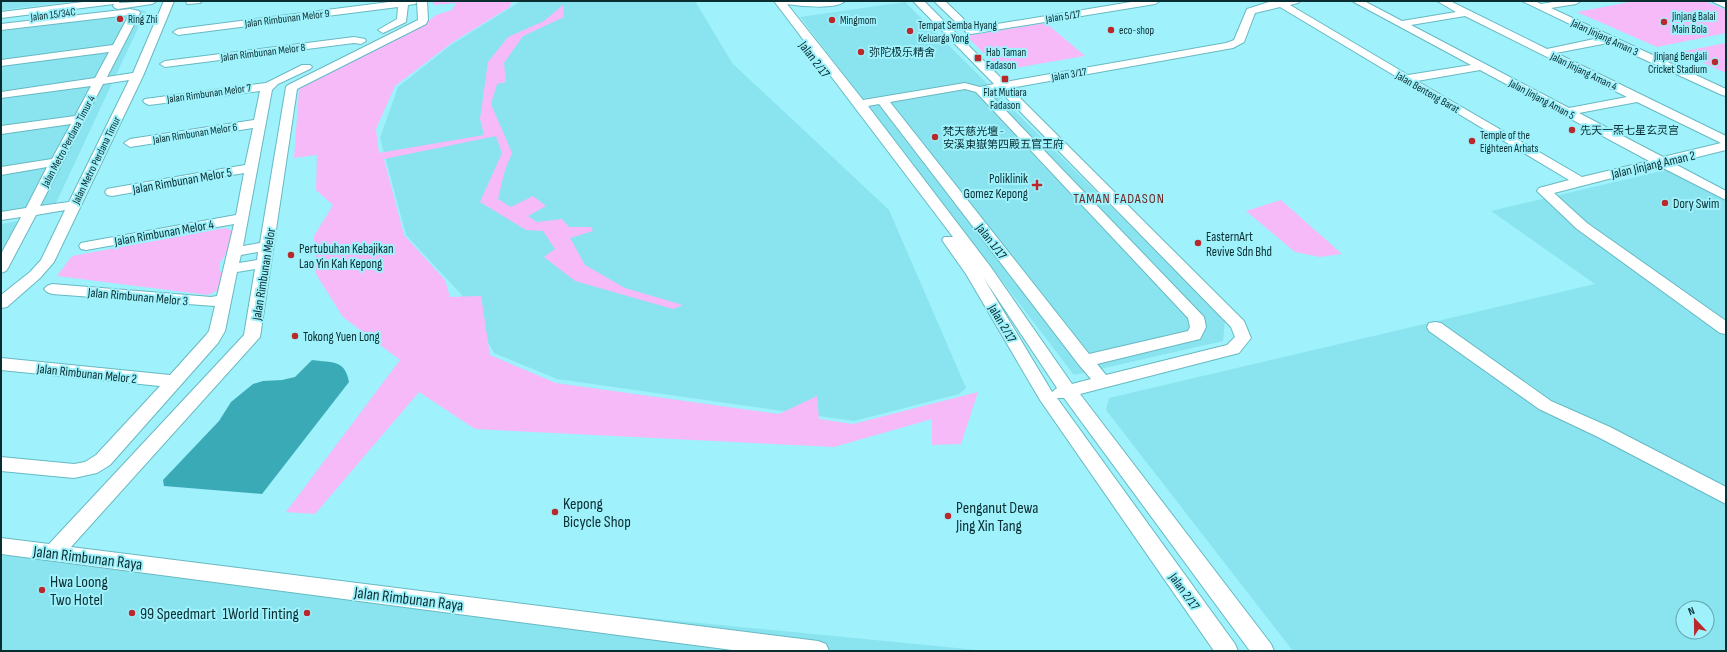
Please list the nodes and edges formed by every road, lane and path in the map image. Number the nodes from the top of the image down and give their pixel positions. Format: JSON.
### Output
{"nodes":[{"id":1,"x":115,"y":1,"type":"edge"},
{"id":2,"x":152,"y":1,"type":"edge"},
{"id":3,"x":169,"y":1,"type":"edge"},
{"id":4,"x":421,"y":1,"type":"edge"},
{"id":5,"x":772,"y":1,"type":"edge"},
{"id":6,"x":779,"y":1,"type":"edge"},
{"id":7,"x":785,"y":1,"type":"edge"},
{"id":8,"x":840,"y":1,"type":"edge"},
{"id":9,"x":918,"y":1,"type":"edge"},
{"id":10,"x":1155,"y":1,"type":"edge"},
{"id":11,"x":1295,"y":1,"type":"edge"},
{"id":12,"x":1357,"y":1,"type":"edge"},
{"id":13,"x":1442,"y":1,"type":"edge"},
{"id":14,"x":1527,"y":1,"type":"edge"},
{"id":15,"x":1576,"y":1,"type":"edge"},
{"id":16,"x":1716,"y":1,"type":"edge"},
{"id":17,"x":403,"y":2,"type":"edge"},
{"id":18,"x":941,"y":2,"type":"edge"},
{"id":19,"x":954,"y":2,"type":"edge"},
{"id":20,"x":1279,"y":2,"type":"edge"},
{"id":21,"x":809,"y":5,"type":"junction"},
{"id":22,"x":1726,"y":5,"type":"edge"},
{"id":23,"x":1541,"y":7,"type":"junction"},
{"id":24,"x":1466,"y":13,"type":"junction"},
{"id":25,"x":1,"y":15,"type":"edge"},
{"id":26,"x":791,"y":16,"type":"junction"},
{"id":27,"x":1,"y":21,"type":"edge"},
{"id":28,"x":1401,"y":24,"type":"junction"},
{"id":29,"x":1,"y":27,"type":"edge"},
{"id":30,"x":178,"y":32,"type":"dead end"},
{"id":31,"x":1610,"y":39,"type":"junction"},
{"id":32,"x":361,"y":41,"type":"junction"},
{"id":33,"x":117,"y":48,"type":"junction"},
{"id":34,"x":1546,"y":52,"type":"junction"},
{"id":35,"x":1,"y":62,"type":"edge"},
{"id":36,"x":165,"y":64,"type":"dead end"},
{"id":37,"x":1481,"y":67,"type":"junction"},
{"id":38,"x":137,"y":76,"type":"junction"},
{"id":39,"x":1406,"y":79,"type":"junction"},
{"id":40,"x":100,"y":82,"type":"junction"},
{"id":41,"x":270,"y":86,"type":"junction"},
{"id":42,"x":1002,"y":86,"type":"junction"},
{"id":43,"x":980,"y":90,"type":"junction"},
{"id":44,"x":1726,"y":93,"type":"edge"},
{"id":45,"x":1,"y":95,"type":"edge"},
{"id":46,"x":1639,"y":98,"type":"junction"},
{"id":47,"x":882,"y":100,"type":"junction"},
{"id":48,"x":149,"y":101,"type":"dead end"},
{"id":49,"x":860,"y":104,"type":"junction"},
{"id":50,"x":1567,"y":112,"type":"junction"},
{"id":51,"x":80,"y":119,"type":"junction"},
{"id":52,"x":260,"y":123,"type":"junction"},
{"id":53,"x":1,"y":130,"type":"edge"},
{"id":54,"x":1726,"y":140,"type":"edge"},
{"id":55,"x":130,"y":143,"type":"dead end"},
{"id":56,"x":1726,"y":146,"type":"edge"},
{"id":57,"x":57,"y":162,"type":"junction"},
{"id":58,"x":1660,"y":162,"type":"junction"},
{"id":59,"x":252,"y":168,"type":"junction"},
{"id":60,"x":1,"y":171,"type":"edge"},
{"id":61,"x":1580,"y":181,"type":"junction"},
{"id":62,"x":112,"y":192,"type":"dead end"},
{"id":63,"x":1726,"y":196,"type":"edge"},
{"id":64,"x":74,"y":205,"type":"junction"},
{"id":65,"x":31,"y":212,"type":"junction"},
{"id":66,"x":1,"y":216,"type":"edge"},
{"id":67,"x":242,"y":218,"type":"junction"},
{"id":68,"x":86,"y":246,"type":"dead end"},
{"id":69,"x":265,"y":256,"type":"junction"},
{"id":70,"x":233,"y":262,"type":"junction"},
{"id":71,"x":1,"y":268,"type":"edge"},
{"id":72,"x":52,"y":289,"type":"dead end"},
{"id":73,"x":224,"y":299,"type":"junction"},
{"id":74,"x":1,"y":303,"type":"edge"},
{"id":75,"x":1435,"y":327,"type":"dead end"},
{"id":76,"x":1726,"y":329,"type":"edge"},
{"id":77,"x":1085,"y":361,"type":"junction"},
{"id":78,"x":1,"y":364,"type":"edge"},
{"id":79,"x":174,"y":381,"type":"junction"},
{"id":80,"x":1102,"y":382,"type":"junction"},
{"id":81,"x":1068,"y":391,"type":"junction"},
{"id":82,"x":1046,"y":396,"type":"junction"},
{"id":83,"x":1,"y":464,"type":"edge"},
{"id":84,"x":1726,"y":496,"type":"edge"},
{"id":85,"x":1,"y":546,"type":"edge"},
{"id":86,"x":53,"y":553,"type":"junction"},
{"id":87,"x":1202,"y":616,"type":"junction"},
{"id":88,"x":818,"y":651,"type":"edge"},
{"id":89,"x":1213,"y":651,"type":"edge"},
{"id":90,"x":1227,"y":651,"type":"edge"},
{"id":91,"x":1263,"y":651,"type":"edge"}],
"edges":[{"from":1,"to":25,"type":"street","name":"Jalan 15/34C"},
{"from":2,"to":27,"type":"street","name":"Jalan 15/34C"},
{"from":3,"to":38,"type":"street","name":"Jalan Metro Perdana Timur"},
{"from":4,"to":17,"type":"street","name":"Jalan Rimbunan Melor 9"},
{"from":4,"to":69,"type":"street","name":"Jalan Rimbunan Melor"},
{"from":5,"to":82,"type":"street","name":"Jalan 2/17"},
{"from":6,"to":26,"type":"street","name":"Jalan 2/17"},
{"from":7,"to":21,"type":"street"},
{"from":8,"to":21,"type":"street"},
{"from":9,"to":42,"type":"street"},
{"from":10,"to":18,"type":"street","name":"Jalan 5/17"},
{"from":11,"to":20,"type":"street"},
{"from":12,"to":28,"type":"street","name":"Jalan Jinjang Aman 5"},
{"from":13,"to":24,"type":"street","name":"Jalan Jinjang Aman 4"},
{"from":14,"to":23,"type":"street","name":"Jalan Jinjang Aman 3"},
{"from":15,"to":23,"type":"street"},
{"from":16,"to":22,"type":"street"},
{"from":17,"to":30,"type":"street","name":"Jalan Rimbunan Melor 9"},
{"from":17,"to":32,"type":"street","name":"Jalan Rimbunan Melor 7"},
{"from":18,"to":19,"type":"street"},
{"from":20,"to":39,"type":"street","name":"Jalan Benteng Barat"},
{"from":20,"to":42,"type":"street","name":"Jalan 3/17"},
{"from":21,"to":26,"type":"street"},
{"from":23,"to":31,"type":"street","name":"Jalan Jinjang Aman 3"},
{"from":24,"to":28,"type":"street"},
{"from":24,"to":34,"type":"street","name":"Jalan Jinjang Aman 4"},
{"from":26,"to":49,"type":"street","name":"Jalan 2/17"},
{"from":28,"to":37,"type":"street","name":"Jalan Jinjang Aman 5"},
{"from":29,"to":33,"type":"street","name":"Jalan Metro Perdana Timur 4"},
{"from":31,"to":34,"type":"street"},
{"from":31,"to":44,"type":"street","name":"Jalan Jinjang Aman 3"},
{"from":32,"to":36,"type":"street","name":"Jalan Rimbunan Melor 8"},
{"from":32,"to":41,"type":"street","name":"Jalan Rimbunan Melor 7"},
{"from":33,"to":35,"type":"street"},
{"from":33,"to":40,"type":"street","name":"Jalan Metro Perdana Timur 4"},
{"from":34,"to":46,"type":"street","name":"Jalan Jinjang Aman 4"},
{"from":37,"to":39,"type":"street"},
{"from":37,"to":50,"type":"street","name":"Jalan Jinjang Aman 5"},
{"from":38,"to":40,"type":"street"},
{"from":38,"to":64,"type":"street","name":"Jalan Metro Perdana Timur"},
{"from":39,"to":61,"type":"street","name":"Jalan Benteng Barat"},
{"from":40,"to":45,"type":"street"},
{"from":40,"to":51,"type":"street","name":"Jalan Metro Perdana Timur 4"},
{"from":41,"to":48,"type":"street","name":"Jalan Rimbunan Melor 7"},
{"from":41,"to":52,"type":"street"},
{"from":42,"to":43,"type":"street","name":"Jalan 3/17"},
{"from":42,"to":80,"type":"street"},
{"from":43,"to":47,"type":"street","name":"Jalan 3/17"},
{"from":43,"to":77,"type":"street"},
{"from":46,"to":50,"type":"street"},
{"from":46,"to":54,"type":"street","name":"Jalan Jinjang Aman 4"},
{"from":47,"to":49,"type":"street","name":"Jalan 3/17"},
{"from":47,"to":77,"type":"street","name":"Jalan 1/17"},
{"from":49,"to":81,"type":"street","name":"Jalan 2/17"},
{"from":50,"to":58,"type":"street","name":"Jalan Jinjang Aman 5"},
{"from":51,"to":53,"type":"street"},
{"from":51,"to":57,"type":"street","name":"Jalan Metro Perdana Timur 4"},
{"from":52,"to":55,"type":"street","name":"Jalan Rimbunan Melor 6"},
{"from":52,"to":59,"type":"street"},
{"from":56,"to":58,"type":"street","name":"Jalan Jinjang Aman 2"},
{"from":57,"to":60,"type":"street"},
{"from":57,"to":65,"type":"street","name":"Jalan Metro Perdana Timur 4"},
{"from":58,"to":61,"type":"street","name":"Jalan Jinjang Aman 2"},
{"from":58,"to":63,"type":"street","name":"Jalan Jinjang Aman 5"},
{"from":59,"to":62,"type":"street","name":"Jalan Rimbunan Melor 5"},
{"from":59,"to":67,"type":"street"},
{"from":61,"to":76,"type":"street","name":"Jalan Jinjang Aman 2"},
{"from":64,"to":65,"type":"street"},
{"from":64,"to":74,"type":"street","name":"Jalan Metro Perdana Timur"},
{"from":65,"to":66,"type":"street"},
{"from":65,"to":71,"type":"street","name":"Jalan Metro Perdana Timur 4"},
{"from":67,"to":68,"type":"street","name":"Jalan Rimbunan Melor 4"},
{"from":67,"to":70,"type":"street"},
{"from":69,"to":70,"type":"street"},
{"from":69,"to":86,"type":"street","name":"Jalan Rimbunan Melor"},
{"from":70,"to":73,"type":"street"},
{"from":72,"to":73,"type":"street","name":"Jalan Rimbunan Melor 3"},
{"from":73,"to":79,"type":"street"},
{"from":75,"to":84,"type":"street"},
{"from":77,"to":80,"type":"street","name":"Jalan 1/17"},
{"from":78,"to":79,"type":"street","name":"Jalan Rimbunan Melor 2"},
{"from":79,"to":83,"type":"street"},
{"from":80,"to":81,"type":"street"},
{"from":81,"to":82,"type":"street"},
{"from":81,"to":91,"type":"street","name":"Jalan 2/17"},
{"from":82,"to":87,"type":"street","name":"Jalan 2/17"},
{"from":85,"to":86,"type":"street","name":"Jalan Rimbunan Raya"},
{"from":86,"to":88,"type":"street","name":"Jalan Rimbunan Raya"},
{"from":87,"to":89,"type":"street"},
{"from":87,"to":90,"type":"street","name":"Jalan 2/17"}]}
